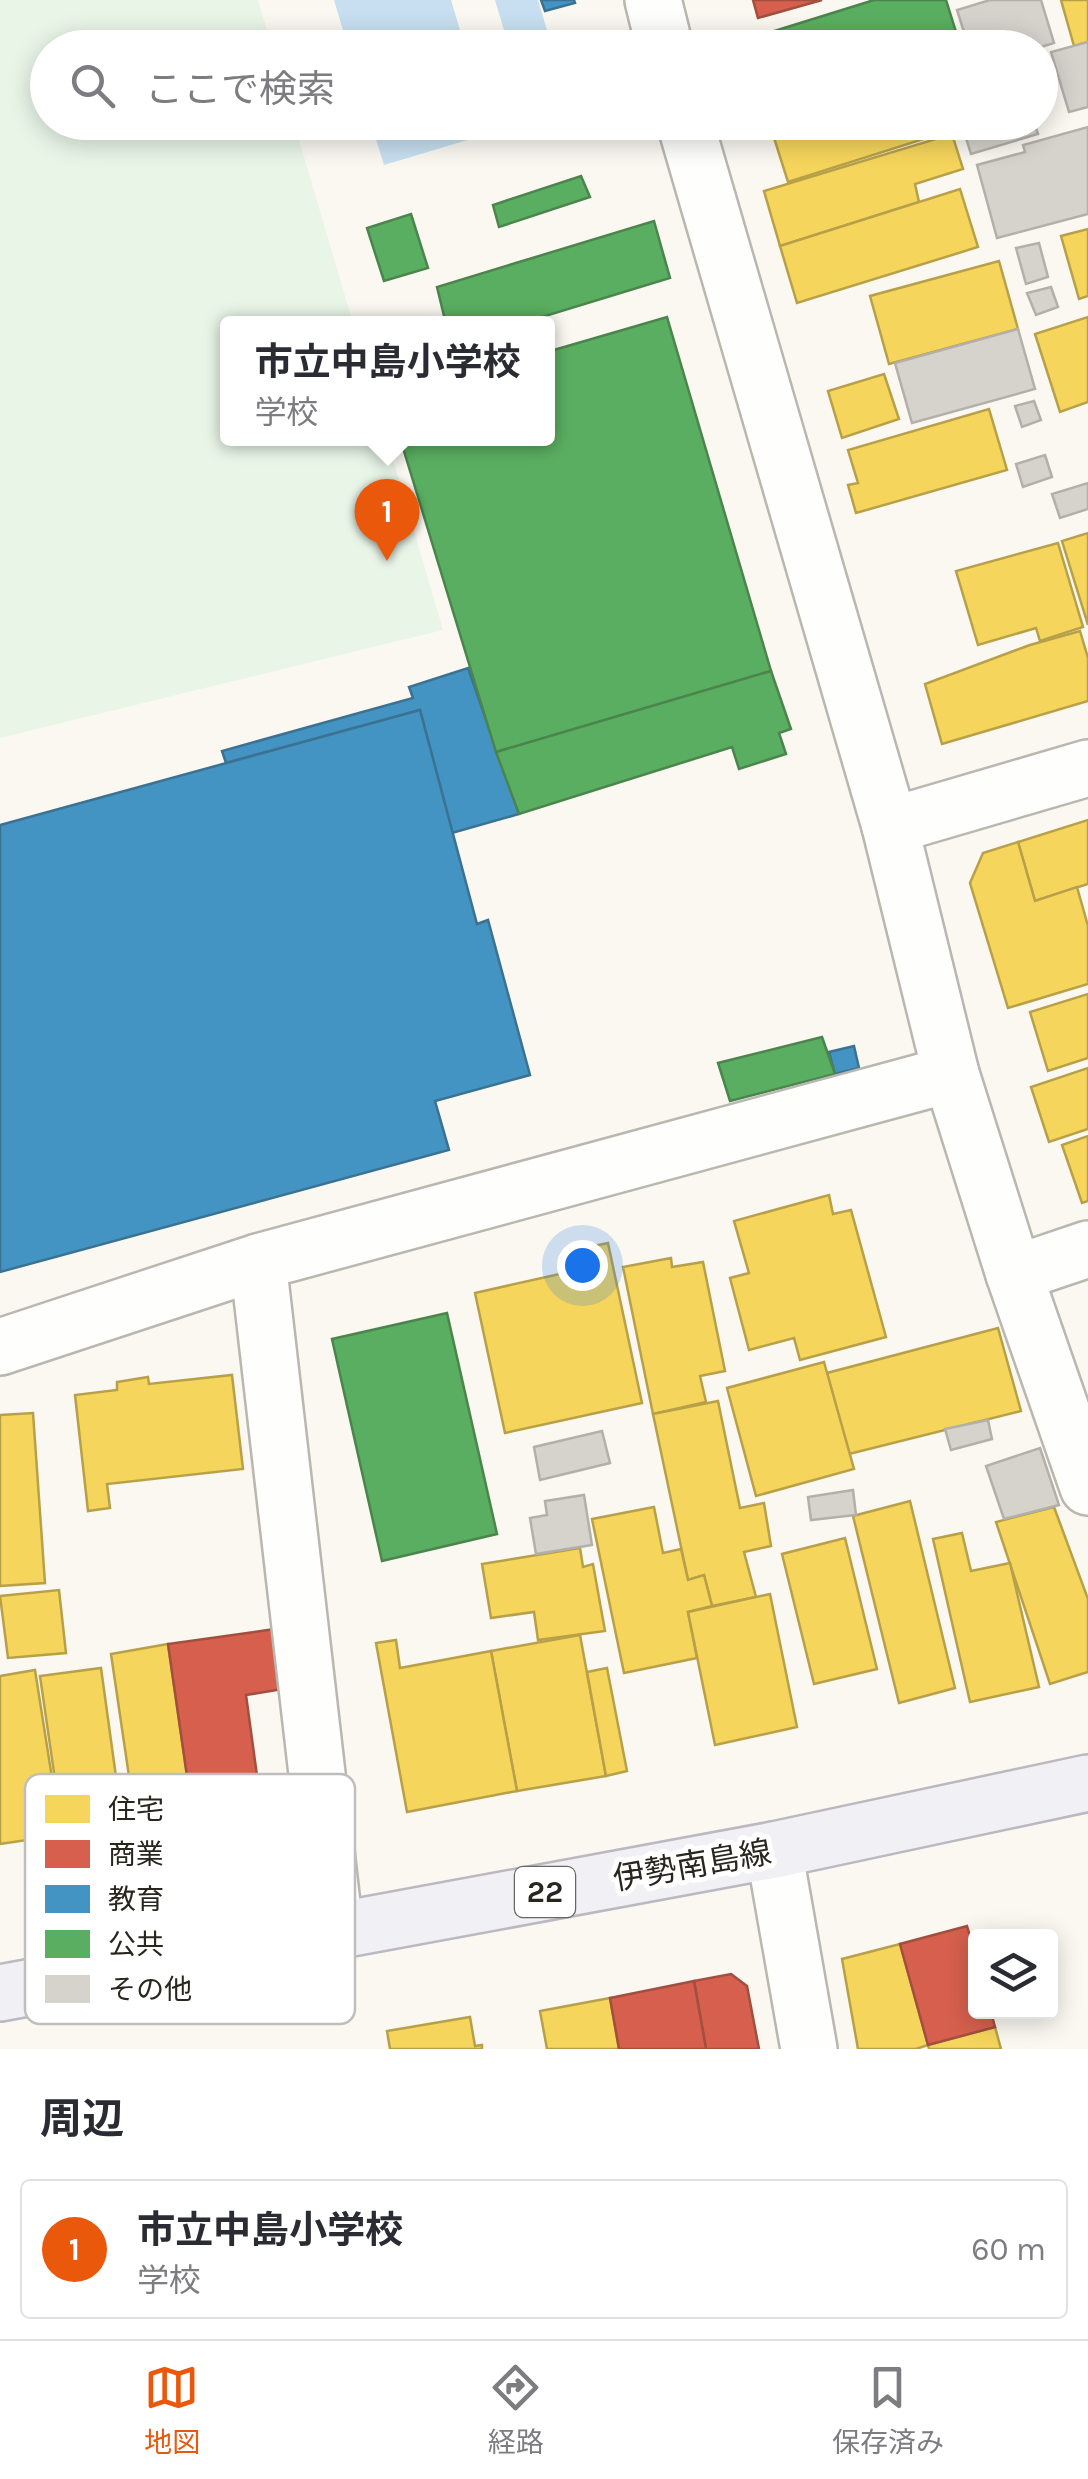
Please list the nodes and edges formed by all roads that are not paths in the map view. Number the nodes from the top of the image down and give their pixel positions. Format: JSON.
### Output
{"nodes":[{"id":1,"x":653,"y":0,"type":"edge"},
{"id":2,"x":661,"y":30,"type":"edge"},
{"id":3,"x":690,"y":140,"type":"edge"},
{"id":4,"x":1088,"y":768,"type":"edge"},
{"id":5,"x":890,"y":826,"type":"junction"},
{"id":6,"x":951,"y":1074,"type":"junction"},
{"id":7,"x":1088,"y":1250,"type":"edge"},
{"id":8,"x":258,"y":1262,"type":"junction"},
{"id":9,"x":1014,"y":1274,"type":"junction"},
{"id":10,"x":0,"y":1347,"type":"edge"},
{"id":11,"x":1088,"y":1487,"type":"edge"},
{"id":12,"x":317,"y":1774,"type":"edge"},
{"id":13,"x":1088,"y":1783,"type":"edge"},
{"id":14,"x":774,"y":1850,"type":"junction"},
{"id":15,"x":355,"y":1926,"type":"edge"},
{"id":16,"x":25,"y":1987,"type":"edge"},
{"id":17,"x":0,"y":1992,"type":"edge"},
{"id":18,"x":809,"y":2049,"type":"edge"}],
"edges":[{"from":1,"to":2,"type":"street"},
{"from":3,"to":5,"type":"street"},
{"from":4,"to":5,"type":"street"},
{"from":5,"to":6,"type":"street"},
{"from":6,"to":8,"type":"street"},
{"from":6,"to":9,"type":"street"},
{"from":7,"to":9,"type":"street"},
{"from":8,"to":10,"type":"street"},
{"from":8,"to":12,"type":"street"},
{"from":9,"to":11,"type":"street"},
{"from":13,"to":14,"type":"main road","name":"伊勢南島線","number":"22"},
{"from":14,"to":15,"type":"main road","name":"伊勢南島線","number":"22"},
{"from":14,"to":18,"type":"street"},
{"from":16,"to":17,"type":"main road","name":"伊勢南島線","number":"22"}]}
